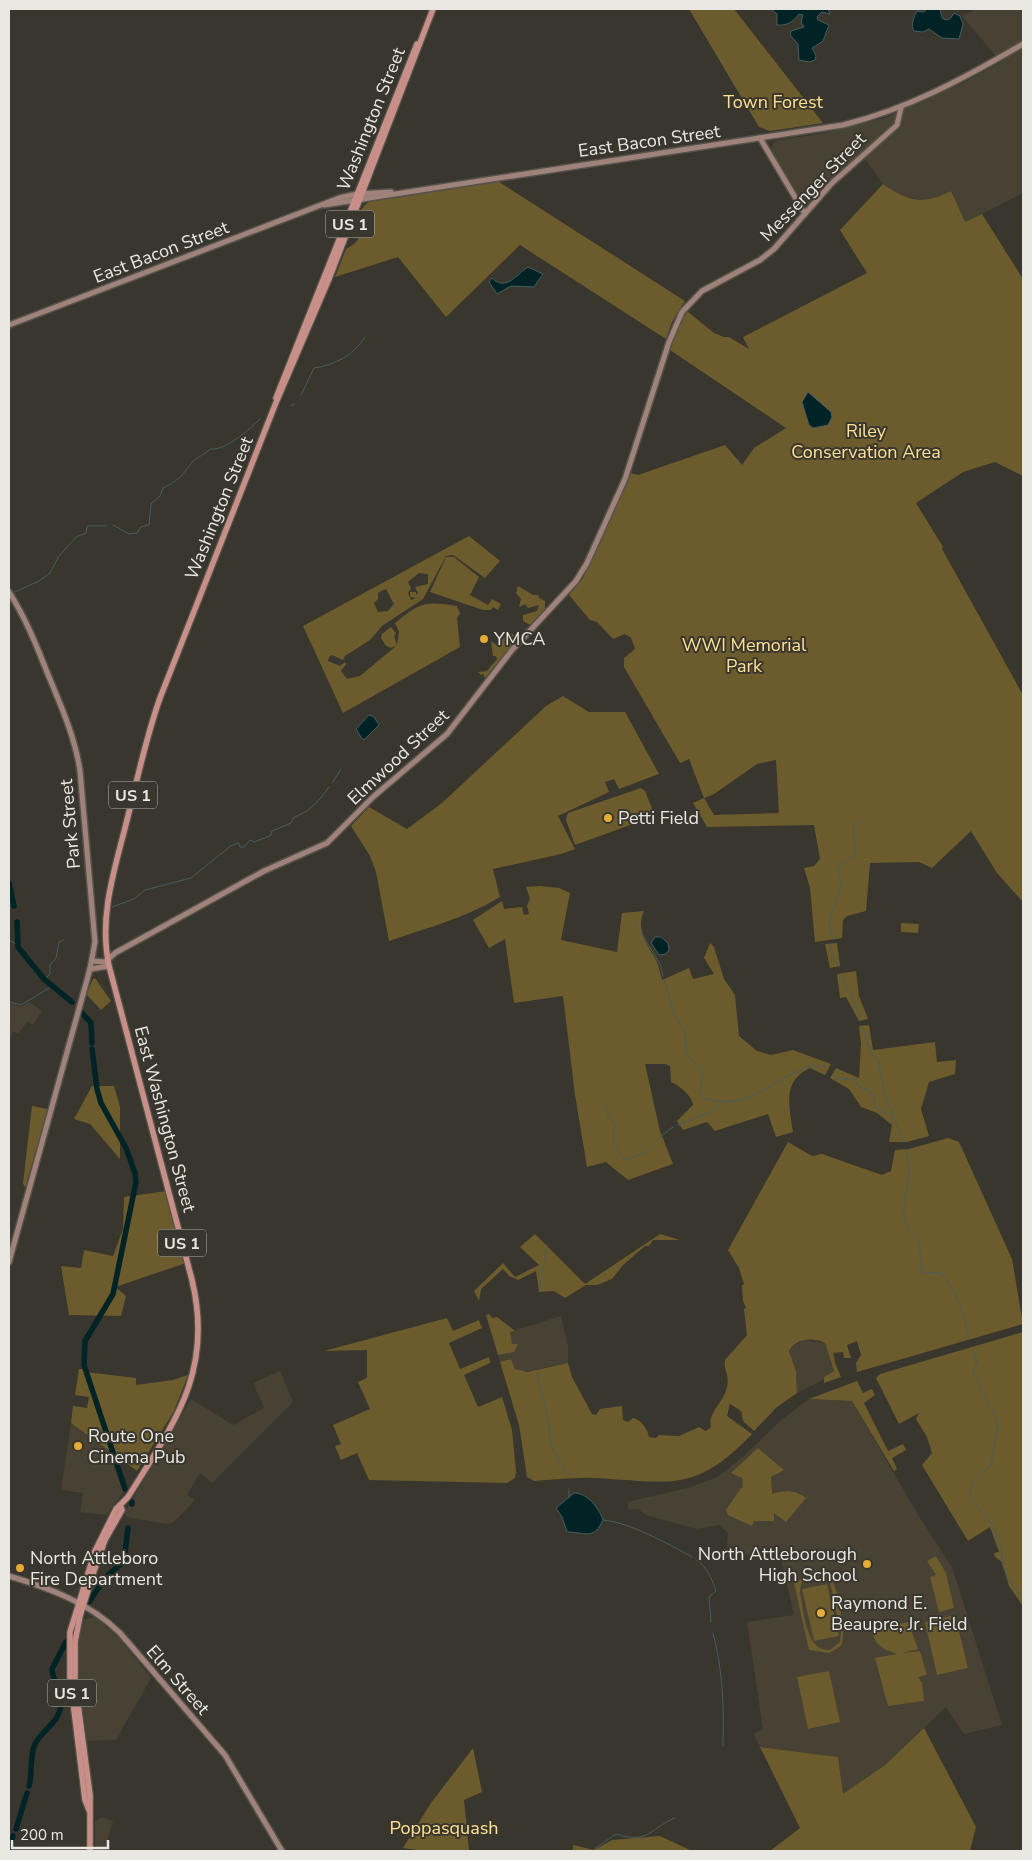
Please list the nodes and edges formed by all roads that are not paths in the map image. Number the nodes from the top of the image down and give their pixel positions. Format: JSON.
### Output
{"nodes":[{"id":1,"x":433,"y":9,"type":"edge"},
{"id":2,"x":1023,"y":44,"type":"edge"},
{"id":3,"x":901,"y":108,"type":"junction"},
{"id":4,"x":760,"y":138,"type":"junction"},
{"id":5,"x":358,"y":197,"type":"junction"},
{"id":6,"x":805,"y":214,"type":"junction"},
{"id":7,"x":9,"y":325,"type":"edge"},
{"id":8,"x":656,"y":382,"type":"joint"},
{"id":9,"x":9,"y":592,"type":"edge"},
{"id":10,"x":107,"y":959,"type":"junction"},
{"id":11,"x":92,"y":961,"type":"junction"},
{"id":12,"x":108,"y":966,"type":"junction"},
{"id":13,"x":90,"y":969,"type":"junction"},
{"id":14,"x":9,"y":1262,"type":"edge"},
{"id":15,"x":121,"y":1507,"type":"junction"},
{"id":16,"x":9,"y":1576,"type":"edge"},
{"id":17,"x":78,"y":1602,"type":"junction"},
{"id":18,"x":84,"y":1606,"type":"junction"},
{"id":19,"x":89,"y":1810,"type":"junction"},
{"id":20,"x":90,"y":1851,"type":"edge"},
{"id":21,"x":282,"y":1851,"type":"edge"}],
"edges":[{"from":1,"to":5,"type":"main road","name":"Washington Street","number":"US 1"},
{"from":2,"to":3,"type":"main road"},
{"from":3,"to":4,"type":"main road","name":"East Bacon Street"},
{"from":3,"to":6,"type":"main road","name":"Messenger Street"},
{"from":4,"to":5,"type":"main road","name":"East Bacon Street"},
{"from":4,"to":6,"type":"main road"},
{"from":5,"to":7,"type":"main road","name":"East Bacon Street"},
{"from":5,"to":10,"type":"main road","name":"Washington Street","number":"US 1"},
{"from":6,"to":8,"type":"main road","name":"Messenger Street"},
{"from":8,"to":10,"type":"main road","name":"Elmwood Street"},
{"from":9,"to":11,"type":"main road","name":"Park Street"},
{"from":10,"to":11,"type":"main road","name":"Elmwood Street"},
{"from":10,"to":12,"type":"main road","name":"East Washington Street","number":"US 1"},
{"from":11,"to":13,"type":"main road","name":"Park Street"},
{"from":12,"to":13,"type":"main road"},
{"from":12,"to":15,"type":"main road","name":"East Washington Street","number":"US 1"},
{"from":13,"to":14,"type":"main road","name":"Park Street"},
{"from":15,"to":17,"type":"main road","name":"East Washington Street","number":"US 1"},
{"from":15,"to":18,"type":"main road","name":"East Washington Street","number":"US 1"},
{"from":16,"to":17,"type":"main road","name":"Elm Street"},
{"from":17,"to":18,"type":"main road","name":"Elm Street"},
{"from":17,"to":19,"type":"main road","name":"East Washington Street","number":"US 1"},
{"from":18,"to":19,"type":"main road","name":"East Washington Street","number":"US 1"},
{"from":18,"to":21,"type":"main road","name":"Elm Street"},
{"from":19,"to":20,"type":"main road","name":"East Washington Street","number":"US 1"}]}
